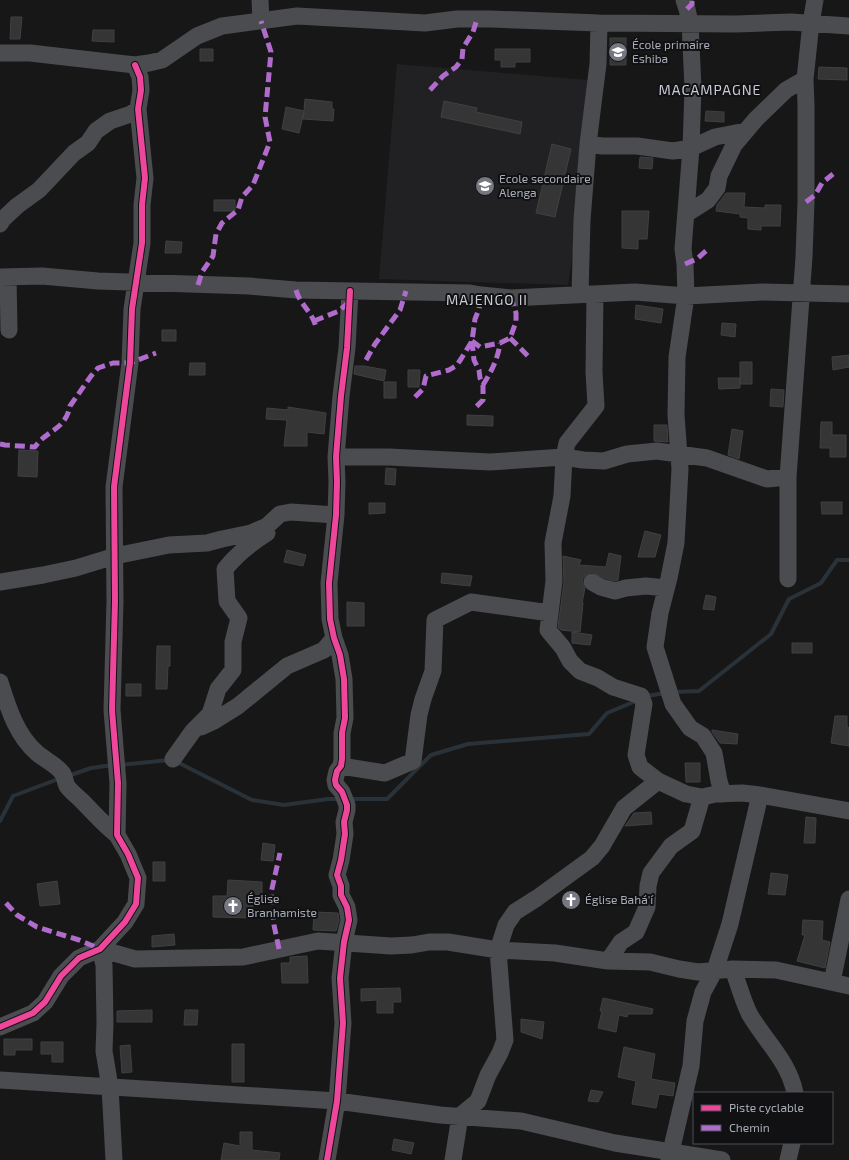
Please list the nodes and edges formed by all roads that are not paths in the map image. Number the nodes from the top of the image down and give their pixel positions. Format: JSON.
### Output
{"nodes":[{"id":1,"x":260,"y":0,"type":"edge"},
{"id":2,"x":684,"y":0,"type":"edge"},
{"id":3,"x":816,"y":0,"type":"edge"},
{"id":4,"x":261,"y":21,"type":"junction"},
{"id":5,"x":599,"y":23,"type":"junction"},
{"id":6,"x":690,"y":23,"type":"junction"},
{"id":7,"x":811,"y":23,"type":"junction"},
{"id":8,"x":849,"y":26,"type":"edge"},
{"id":9,"x":0,"y":53,"type":"edge"},
{"id":10,"x":135,"y":65,"type":"junction"},
{"id":11,"x":805,"y":79,"type":"junction"},
{"id":12,"x":138,"y":109,"type":"junction"},
{"id":13,"x":746,"y":131,"type":"junction"},
{"id":14,"x":588,"y":144,"type":"junction"},
{"id":15,"x":691,"y":148,"type":"junction"},
{"id":16,"x":686,"y":214,"type":"junction"},
{"id":17,"x":0,"y":224,"type":"edge"},
{"id":18,"x":4,"y":277,"type":"edge"},
{"id":19,"x":136,"y":283,"type":"junction"},
{"id":20,"x":350,"y":291,"type":"junction"},
{"id":21,"x":802,"y":293,"type":"junction"},
{"id":22,"x":849,"y":294,"type":"edge"},
{"id":23,"x":587,"y":295,"type":"junction"},
{"id":24,"x":686,"y":296,"type":"junction"},
{"id":25,"x":9,"y":330,"type":"dead end"},
{"id":26,"x":679,"y":453,"type":"junction"},
{"id":27,"x":336,"y":457,"type":"junction"},
{"id":28,"x":564,"y":457,"type":"junction"},
{"id":29,"x":788,"y":477,"type":"junction"},
{"id":30,"x":291,"y":512,"type":"junction"},
{"id":31,"x":336,"y":515,"type":"junction"},
{"id":32,"x":115,"y":556,"type":"junction"},
{"id":33,"x":788,"y":580,"type":"dead end"},
{"id":34,"x":0,"y":582,"type":"edge"},
{"id":35,"x":592,"y":582,"type":"dead end"},
{"id":36,"x":666,"y":588,"type":"junction"},
{"id":37,"x":550,"y":613,"type":"junction"},
{"id":38,"x":334,"y":638,"type":"junction"},
{"id":39,"x":0,"y":682,"type":"edge"},
{"id":40,"x":193,"y":731,"type":"junction"},
{"id":41,"x":173,"y":759,"type":"dead end"},
{"id":42,"x":341,"y":766,"type":"junction"},
{"id":43,"x":658,"y":781,"type":"junction"},
{"id":44,"x":723,"y":794,"type":"junction"},
{"id":45,"x":760,"y":795,"type":"junction"},
{"id":46,"x":702,"y":797,"type":"junction"},
{"id":47,"x":849,"y":810,"type":"edge"},
{"id":48,"x":116,"y":835,"type":"junction"},
{"id":49,"x":849,"y":899,"type":"edge"},
{"id":50,"x":344,"y":942,"type":"junction"},
{"id":51,"x":100,"y":949,"type":"junction"},
{"id":52,"x":498,"y":950,"type":"junction"},
{"id":53,"x":608,"y":961,"type":"junction"},
{"id":54,"x":733,"y":969,"type":"junction"},
{"id":55,"x":715,"y":970,"type":"junction"},
{"id":56,"x":832,"y":982,"type":"junction"},
{"id":57,"x":849,"y":986,"type":"edge"},
{"id":58,"x":0,"y":1028,"type":"edge"},
{"id":59,"x":0,"y":1080,"type":"edge"},
{"id":60,"x":110,"y":1087,"type":"junction"},
{"id":61,"x":795,"y":1092,"type":"edge"},
{"id":62,"x":337,"y":1101,"type":"junction"},
{"id":63,"x":460,"y":1116,"type":"junction"},
{"id":64,"x":792,"y":1144,"type":"edge"},
{"id":65,"x":670,"y":1156,"type":"edge"},
{"id":66,"x":114,"y":1160,"type":"edge"},
{"id":67,"x":327,"y":1160,"type":"edge"},
{"id":68,"x":453,"y":1160,"type":"edge"},
{"id":69,"x":722,"y":1160,"type":"edge"},
{"id":70,"x":788,"y":1160,"type":"edge"}],
"edges":[{"from":1,"to":4,"type":"street"},
{"from":2,"to":6,"type":"street"},
{"from":3,"to":7,"type":"street"},
{"from":4,"to":5,"type":"street"},
{"from":4,"to":10,"type":"street"},
{"from":5,"to":6,"type":"street"},
{"from":5,"to":14,"type":"street"},
{"from":6,"to":7,"type":"street"},
{"from":6,"to":15,"type":"street"},
{"from":7,"to":8,"type":"street"},
{"from":7,"to":11,"type":"street"},
{"from":9,"to":10,"type":"street"},
{"from":10,"to":12,"type":"street"},
{"from":11,"to":13,"type":"street"},
{"from":11,"to":21,"type":"street"},
{"from":12,"to":17,"type":"street"},
{"from":12,"to":19,"type":"street"},
{"from":13,"to":15,"type":"street"},
{"from":13,"to":16,"type":"street"},
{"from":14,"to":15,"type":"street"},
{"from":14,"to":23,"type":"street"},
{"from":15,"to":16,"type":"street"},
{"from":16,"to":24,"type":"street"},
{"from":18,"to":19,"type":"street"},
{"from":18,"to":25,"type":"street"},
{"from":19,"to":20,"type":"street"},
{"from":19,"to":32,"type":"street"},
{"from":20,"to":23,"type":"street"},
{"from":20,"to":27,"type":"street"},
{"from":21,"to":22,"type":"street"},
{"from":21,"to":24,"type":"street"},
{"from":21,"to":29,"type":"street"},
{"from":23,"to":24,"type":"street"},
{"from":23,"to":28,"type":"street"},
{"from":24,"to":26,"type":"street"},
{"from":26,"to":28,"type":"street"},
{"from":26,"to":29,"type":"street"},
{"from":26,"to":36,"type":"street"},
{"from":27,"to":28,"type":"street"},
{"from":27,"to":31,"type":"street"},
{"from":28,"to":37,"type":"street"},
{"from":29,"to":33,"type":"street"},
{"from":30,"to":31,"type":"street"},
{"from":30,"to":32,"type":"street"},
{"from":30,"to":40,"type":"street"},
{"from":31,"to":38,"type":"street"},
{"from":32,"to":34,"type":"street"},
{"from":32,"to":48,"type":"street"},
{"from":35,"to":36,"type":"street"},
{"from":36,"to":44,"type":"street"},
{"from":37,"to":42,"type":"street"},
{"from":37,"to":43,"type":"street"},
{"from":38,"to":40,"type":"street"},
{"from":38,"to":42,"type":"street"},
{"from":39,"to":48,"type":"street"},
{"from":40,"to":41,"type":"street"},
{"from":42,"to":50,"type":"street"},
{"from":43,"to":46,"type":"street"},
{"from":43,"to":52,"type":"street"},
{"from":44,"to":45,"type":"street"},
{"from":44,"to":46,"type":"street"},
{"from":45,"to":47,"type":"street"},
{"from":45,"to":55,"type":"street"},
{"from":46,"to":53,"type":"street"},
{"from":48,"to":51,"type":"street"},
{"from":49,"to":56,"type":"street"},
{"from":50,"to":51,"type":"street"},
{"from":50,"to":52,"type":"street"},
{"from":50,"to":62,"type":"street"},
{"from":51,"to":58,"type":"street"},
{"from":51,"to":60,"type":"street"},
{"from":52,"to":53,"type":"street"},
{"from":52,"to":63,"type":"street"},
{"from":53,"to":55,"type":"street"},
{"from":54,"to":55,"type":"street"},
{"from":54,"to":56,"type":"street"},
{"from":54,"to":61,"type":"street"},
{"from":55,"to":65,"type":"street"},
{"from":56,"to":57,"type":"street"},
{"from":59,"to":60,"type":"street"},
{"from":60,"to":62,"type":"street"},
{"from":60,"to":66,"type":"street"},
{"from":62,"to":63,"type":"street"},
{"from":62,"to":67,"type":"street"},
{"from":63,"to":65,"type":"street"},
{"from":63,"to":68,"type":"street"},
{"from":64,"to":70,"type":"street"},
{"from":65,"to":69,"type":"street"}]}
